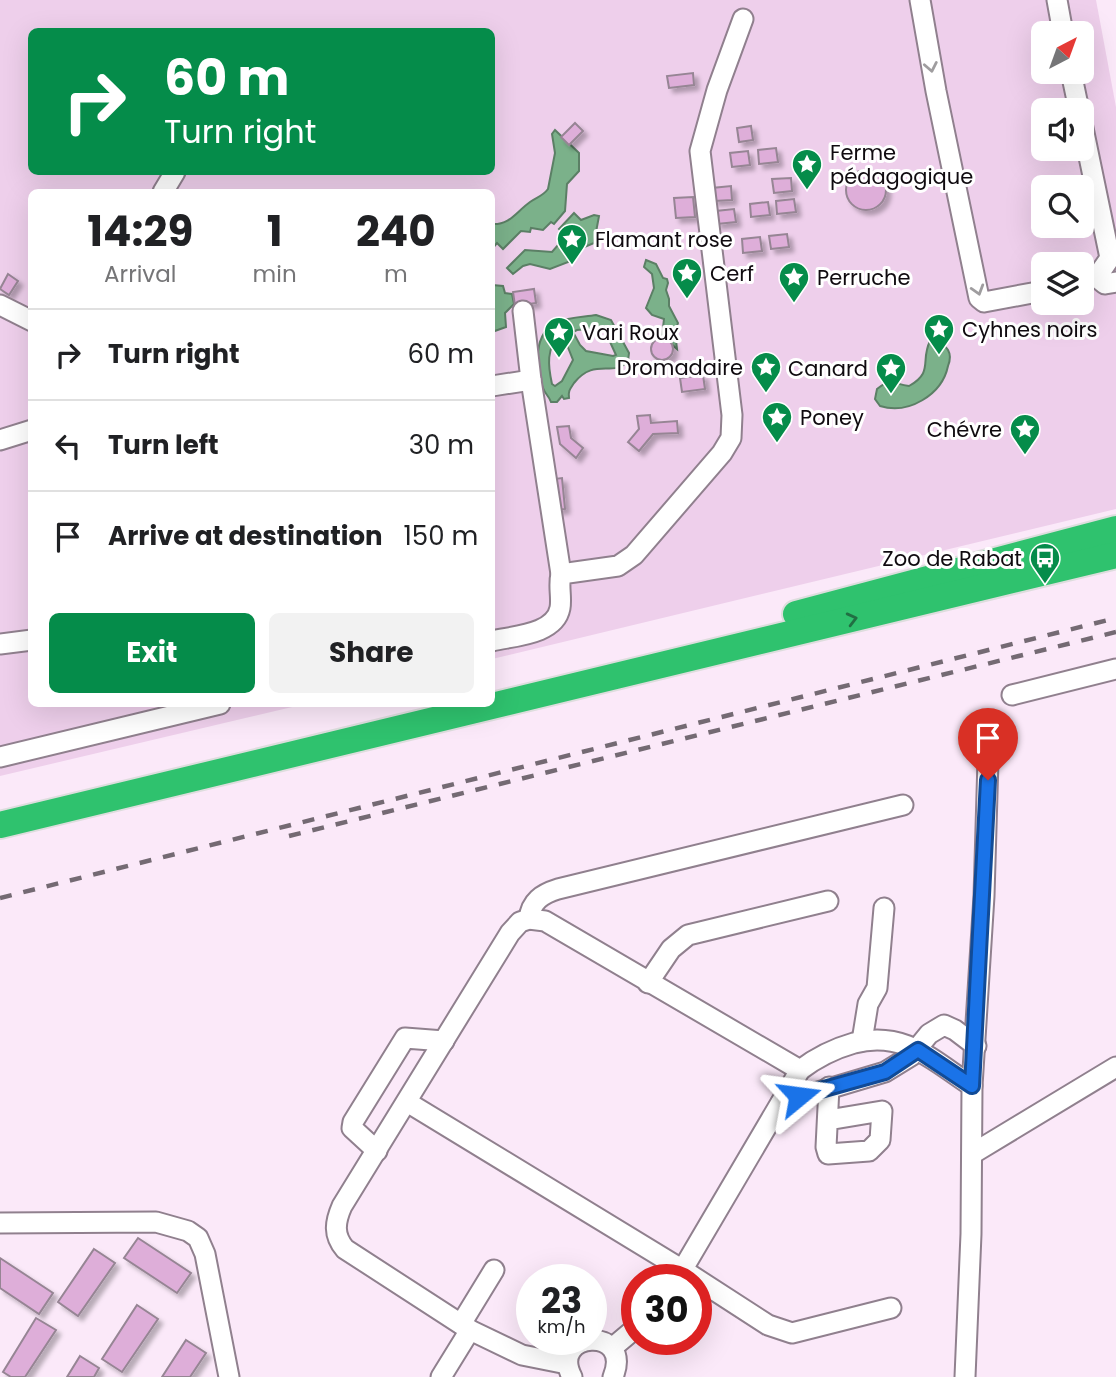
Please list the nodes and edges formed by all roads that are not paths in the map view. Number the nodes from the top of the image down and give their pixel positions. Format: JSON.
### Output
{"nodes":[{"id":1,"x":920,"y":0,"type":"edge"},
{"id":2,"x":1057,"y":0,"type":"edge"},
{"id":3,"x":743,"y":19,"type":"dead end"},
{"id":4,"x":1061,"y":21,"type":"edge"},
{"id":5,"x":1088,"y":161,"type":"edge"},
{"id":6,"x":1105,"y":273,"type":"edge"},
{"id":7,"x":1031,"y":293,"type":"edge"},
{"id":8,"x":0,"y":305,"type":"edge"},
{"id":9,"x":523,"y":311,"type":"dead end"},
{"id":10,"x":28,"y":319,"type":"edge"},
{"id":11,"x":531,"y":380,"type":"junction"},
{"id":12,"x":495,"y":386,"type":"edge"},
{"id":13,"x":28,"y":431,"type":"edge"},
{"id":14,"x":0,"y":440,"type":"edge"},
{"id":15,"x":1116,"y":530,"type":"edge"},
{"id":16,"x":1116,"y":555,"type":"edge"},
{"id":17,"x":561,"y":575,"type":"junction"},
{"id":18,"x":28,"y":640,"type":"edge"},
{"id":19,"x":495,"y":640,"type":"edge"},
{"id":20,"x":0,"y":644,"type":"edge"},
{"id":21,"x":1116,"y":669,"type":"edge"},
{"id":22,"x":495,"y":691,"type":"edge"},
{"id":23,"x":1012,"y":695,"type":"dead end"},
{"id":24,"x":495,"y":705,"type":"edge"},
{"id":25,"x":208,"y":707,"type":"edge"},
{"id":26,"x":434,"y":707,"type":"edge"},
{"id":27,"x":488,"y":707,"type":"edge"},
{"id":28,"x":0,"y":757,"type":"edge"},
{"id":29,"x":988,"y":760,"type":"dead end"},
{"id":30,"x":903,"y":805,"type":"dead end"},
{"id":31,"x":0,"y":811,"type":"edge"},
{"id":32,"x":0,"y":825,"type":"edge"},
{"id":33,"x":828,"y":901,"type":"dead end"},
{"id":34,"x":884,"y":908,"type":"dead end"},
{"id":35,"x":529,"y":919,"type":"junction"},
{"id":36,"x":648,"y":983,"type":"junction"},
{"id":37,"x":444,"y":1041,"type":"junction"},
{"id":38,"x":862,"y":1041,"type":"junction"},
{"id":39,"x":976,"y":1046,"type":"junction"},
{"id":40,"x":918,"y":1050,"type":"junction"},
{"id":41,"x":1116,"y":1067,"type":"edge"},
{"id":42,"x":800,"y":1069,"type":"junction"},
{"id":43,"x":972,"y":1086,"type":"junction"},
{"id":44,"x":829,"y":1087,"type":"junction"},
{"id":45,"x":407,"y":1102,"type":"junction"},
{"id":46,"x":781,"y":1103,"type":"junction"},
{"id":47,"x":828,"y":1120,"type":"dead end"},
{"id":48,"x":377,"y":1151,"type":"junction"},
{"id":49,"x":972,"y":1154,"type":"junction"},
{"id":50,"x":0,"y":1223,"type":"edge"},
{"id":51,"x":663,"y":1264,"type":"edge"},
{"id":52,"x":686,"y":1264,"type":"edge"},
{"id":53,"x":494,"y":1270,"type":"dead end"},
{"id":54,"x":712,"y":1293,"type":"edge"},
{"id":55,"x":891,"y":1308,"type":"dead end"},
{"id":56,"x":466,"y":1327,"type":"junction"},
{"id":57,"x":621,"y":1340,"type":"edge"},
{"id":58,"x":612,"y":1348,"type":"junction"},
{"id":59,"x":568,"y":1372,"type":"edge"},
{"id":60,"x":229,"y":1377,"type":"edge"},
{"id":61,"x":441,"y":1377,"type":"edge"},
{"id":62,"x":613,"y":1377,"type":"edge"},
{"id":63,"x":965,"y":1377,"type":"edge"}],
"edges":[{"from":1,"to":7,"type":"street","one_way":true},
{"from":2,"to":4,"type":"street"},
{"from":3,"to":17,"type":"street"},
{"from":5,"to":6,"type":"street"},
{"from":8,"to":10,"type":"street"},
{"from":9,"to":11,"type":"street"},
{"from":11,"to":12,"type":"street"},
{"from":11,"to":17,"type":"street"},
{"from":13,"to":14,"type":"street"},
{"from":15,"to":22,"type":"highway"},
{"from":24,"to":16,"type":"highway","one_way":true},
{"from":17,"to":19,"type":"street"},
{"from":18,"to":20,"type":"street"},
{"from":21,"to":23,"type":"street"},
{"from":25,"to":28,"type":"street"},
{"from":26,"to":31,"type":"highway"},
{"from":32,"to":27,"type":"highway","one_way":true},
{"from":29,"to":39,"type":"street"},
{"from":30,"to":35,"type":"street"},
{"from":33,"to":36,"type":"street"},
{"from":34,"to":38,"type":"street"},
{"from":35,"to":36,"type":"street"},
{"from":35,"to":37,"type":"street"},
{"from":36,"to":42,"type":"street"},
{"from":37,"to":45,"type":"street"},
{"from":37,"to":48,"type":"street"},
{"from":38,"to":40,"type":"street"},
{"from":38,"to":42,"type":"street"},
{"from":39,"to":40,"type":"street"},
{"from":39,"to":43,"type":"street"},
{"from":40,"to":43,"type":"street"},
{"from":40,"to":44,"type":"street"},
{"from":41,"to":49,"type":"street"},
{"from":42,"to":46,"type":"street"},
{"from":43,"to":49,"type":"street"},
{"from":44,"to":46,"type":"street"},
{"from":44,"to":47,"type":"street"},
{"from":45,"to":48,"type":"street"},
{"from":45,"to":51,"type":"street"},
{"from":46,"to":52,"type":"street"},
{"from":48,"to":56,"type":"street"},
{"from":49,"to":63,"type":"street"},
{"from":50,"to":60,"type":"street"},
{"from":53,"to":56,"type":"street"},
{"from":54,"to":55,"type":"street"},
{"from":56,"to":59,"type":"street"},
{"from":56,"to":61,"type":"street"},
{"from":57,"to":58,"type":"street"},
{"from":58,"to":59,"type":"street"},
{"from":58,"to":62,"type":"street"}]}
